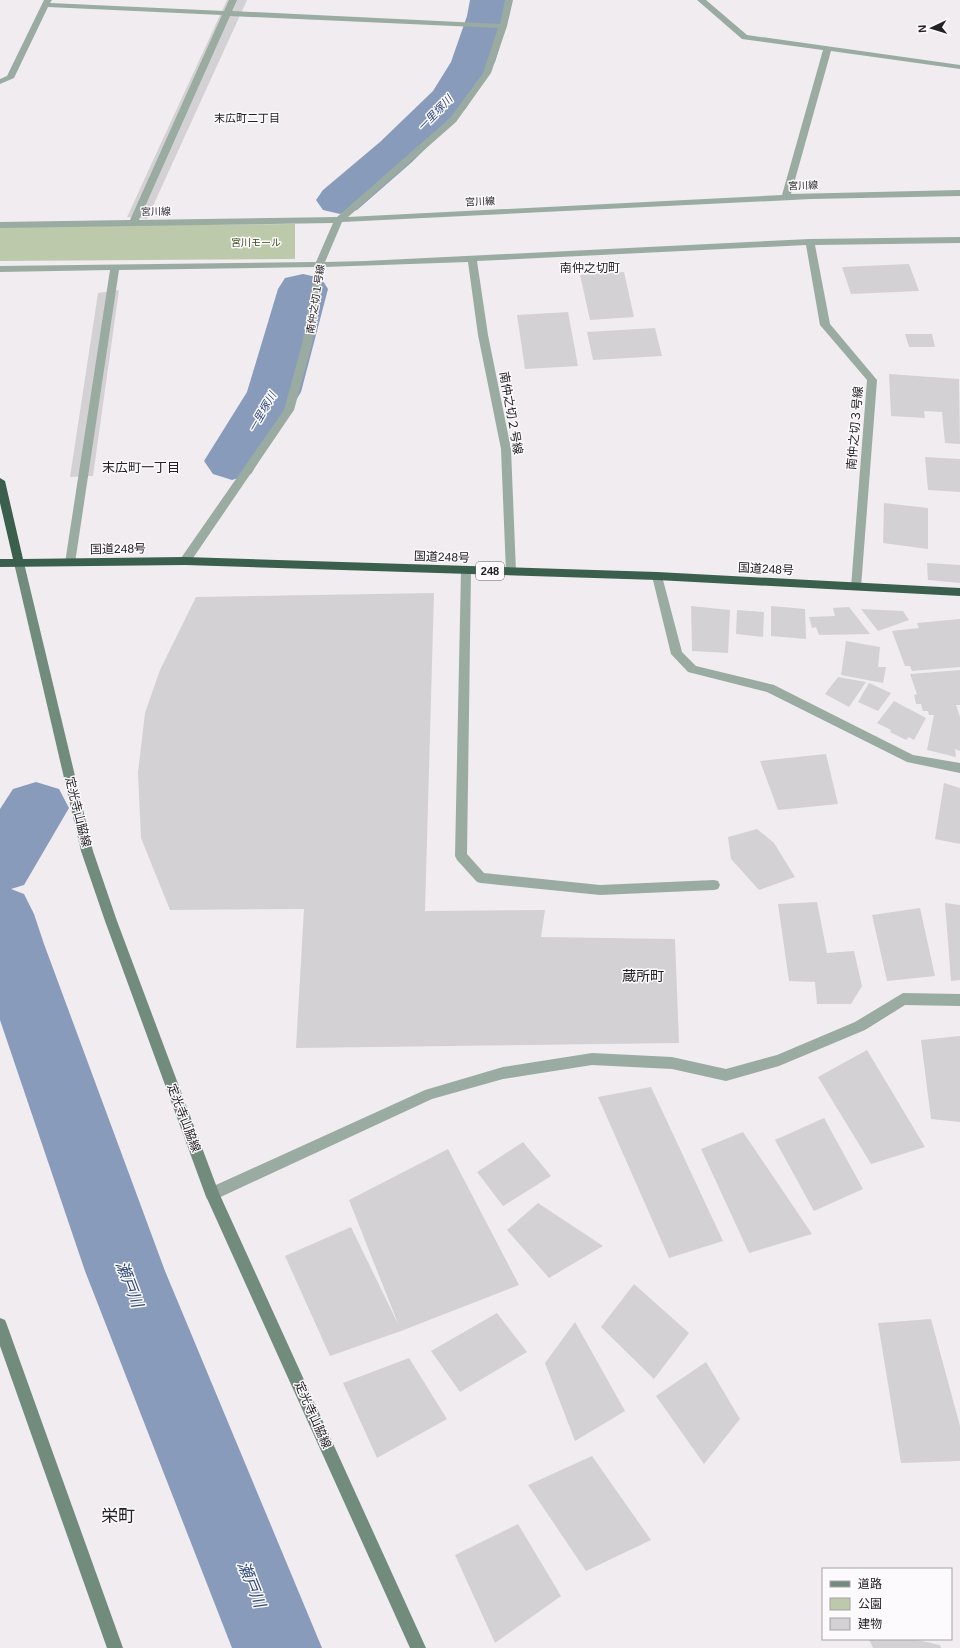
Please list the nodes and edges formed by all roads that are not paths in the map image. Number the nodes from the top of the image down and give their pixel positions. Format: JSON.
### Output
{"nodes":[{"id":1,"x":233,"y":0,"type":"edge"},
{"id":2,"x":509,"y":0,"type":"edge"},
{"id":3,"x":701,"y":0,"type":"edge"},
{"id":4,"x":48,"y":3,"type":"edge"},
{"id":5,"x":227,"y":13,"type":"junction"},
{"id":6,"x":503,"y":26,"type":"junction"},
{"id":7,"x":827,"y":50,"type":"junction"},
{"id":8,"x":960,"y":67,"type":"edge"},
{"id":9,"x":0,"y":82,"type":"edge"},
{"id":10,"x":960,"y":193,"type":"edge"},
{"id":11,"x":786,"y":197,"type":"junction"},
{"id":12,"x":340,"y":220,"type":"junction"},
{"id":13,"x":133,"y":223,"type":"junction"},
{"id":14,"x":0,"y":225,"type":"edge"},
{"id":15,"x":960,"y":240,"type":"edge"},
{"id":16,"x":810,"y":242,"type":"junction"},
{"id":17,"x":472,"y":260,"type":"junction"},
{"id":18,"x":320,"y":263,"type":"junction"},
{"id":19,"x":115,"y":267,"type":"junction"},
{"id":20,"x":0,"y":269,"type":"edge"},
{"id":21,"x":0,"y":481,"type":"edge"},
{"id":22,"x":185,"y":561,"type":"junction"},
{"id":23,"x":19,"y":563,"type":"junction"},
{"id":24,"x":70,"y":563,"type":"junction"},
{"id":25,"x":0,"y":564,"type":"edge"},
{"id":26,"x":466,"y":570,"type":"junction"},
{"id":27,"x":511,"y":572,"type":"junction"},
{"id":28,"x":657,"y":576,"type":"junction"},
{"id":29,"x":856,"y":587,"type":"junction"},
{"id":30,"x":960,"y":592,"type":"edge"},
{"id":31,"x":960,"y":768,"type":"edge"},
{"id":32,"x":714,"y":885,"type":"dead end"},
{"id":33,"x":960,"y":1000,"type":"edge"},
{"id":34,"x":212,"y":1194,"type":"junction"},
{"id":35,"x":0,"y":1325,"type":"edge"},
{"id":36,"x":115,"y":1648,"type":"edge"},
{"id":37,"x":418,"y":1648,"type":"edge"}],
"edges":[{"from":1,"to":5,"type":"street"},
{"from":2,"to":6,"type":"street","name":"南仲之切１号線"},
{"from":3,"to":7,"type":"street"},
{"from":4,"to":5,"type":"street"},
{"from":4,"to":9,"type":"street"},
{"from":5,"to":6,"type":"street"},
{"from":5,"to":13,"type":"street"},
{"from":6,"to":12,"type":"street","name":"南仲之切１号線"},
{"from":7,"to":8,"type":"street"},
{"from":7,"to":11,"type":"street"},
{"from":10,"to":11,"type":"street","name":"宮川線"},
{"from":11,"to":12,"type":"street","name":"宮川線"},
{"from":12,"to":13,"type":"street","name":"宮川線"},
{"from":12,"to":18,"type":"street","name":"南仲之切１号線"},
{"from":13,"to":14,"type":"street","name":"宮川線"},
{"from":15,"to":16,"type":"street"},
{"from":16,"to":17,"type":"street"},
{"from":16,"to":29,"type":"street","name":"南仲之切３号線"},
{"from":17,"to":18,"type":"street"},
{"from":17,"to":27,"type":"street","name":"南仲之切２号線"},
{"from":18,"to":19,"type":"street"},
{"from":18,"to":22,"type":"street","name":"南仲之切１号線"},
{"from":19,"to":20,"type":"street"},
{"from":19,"to":24,"type":"street"},
{"from":21,"to":23,"type":"highway"},
{"from":22,"to":24,"type":"highway","name":"国道248号","number":"248"},
{"from":22,"to":26,"type":"highway","name":"国道248号","number":"248"},
{"from":23,"to":24,"type":"highway","name":"国道248号","number":"248"},
{"from":23,"to":25,"type":"highway","name":"国道248号","number":"248"},
{"from":23,"to":34,"type":"main road","name":"定光寺山脇線"},
{"from":26,"to":27,"type":"highway","name":"国道248号","number":"248"},
{"from":26,"to":32,"type":"street"},
{"from":27,"to":28,"type":"highway","name":"国道248号","number":"248"},
{"from":28,"to":29,"type":"highway","name":"国道248号","number":"248"},
{"from":28,"to":31,"type":"street"},
{"from":29,"to":30,"type":"highway","name":"国道248号","number":"248"},
{"from":33,"to":34,"type":"street"},
{"from":34,"to":37,"type":"main road","name":"定光寺山脇線"},
{"from":35,"to":36,"type":"main road"}]}
